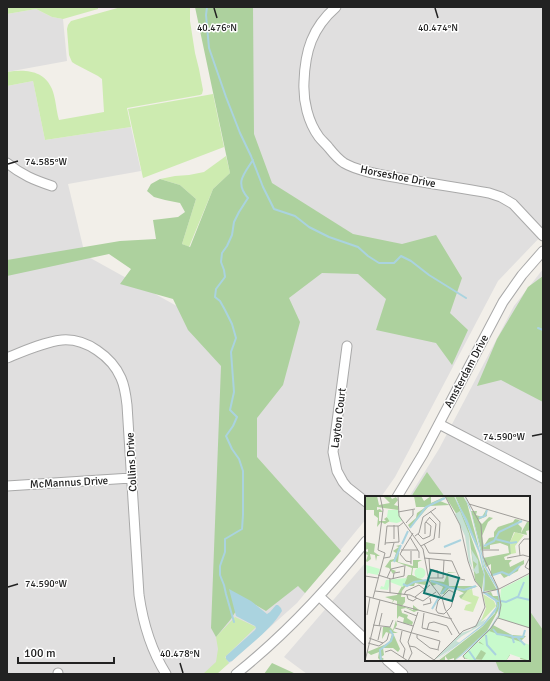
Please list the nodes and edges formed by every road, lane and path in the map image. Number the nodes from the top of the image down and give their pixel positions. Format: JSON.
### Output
{"nodes":[{"id":1,"x":336,"y":7,"type":"edge"},
{"id":2,"x":7,"y":163,"type":"edge"},
{"id":3,"x":52,"y":186,"type":"dead end"},
{"id":4,"x":543,"y":236,"type":"edge"},
{"id":5,"x":543,"y":251,"type":"edge"},
{"id":6,"x":347,"y":346,"type":"dead end"},
{"id":7,"x":7,"y":358,"type":"edge"},
{"id":8,"x":438,"y":424,"type":"junction"},
{"id":9,"x":132,"y":478,"type":"junction"},
{"id":10,"x":543,"y":478,"type":"edge"},
{"id":11,"x":7,"y":486,"type":"edge"},
{"id":12,"x":398,"y":496,"type":"edge"},
{"id":13,"x":365,"y":501,"type":"edge"},
{"id":14,"x":365,"y":542,"type":"edge"},
{"id":15,"x":320,"y":597,"type":"junction"},
{"id":16,"x":365,"y":639,"type":"edge"},
{"id":17,"x":389,"y":661,"type":"edge"},
{"id":18,"x":166,"y":674,"type":"edge"},
{"id":19,"x":236,"y":674,"type":"edge"},
{"id":20,"x":402,"y":674,"type":"edge"}],
"edges":[{"from":1,"to":4,"type":"street","name":"Horseshoe Drive"},
{"from":2,"to":3,"type":"street"},
{"from":5,"to":8,"type":"street","name":"Amsterdam Drive"},
{"from":6,"to":13,"type":"street","name":"Layton Court"},
{"from":7,"to":9,"type":"street","name":"Collins Drive"},
{"from":8,"to":10,"type":"street"},
{"from":8,"to":12,"type":"street","name":"Amsterdam Drive"},
{"from":9,"to":11,"type":"street","name":"McMannus Drive"},
{"from":9,"to":18,"type":"street","name":"Collins Drive"},
{"from":14,"to":15,"type":"street"},
{"from":15,"to":16,"type":"street"},
{"from":15,"to":19,"type":"street"},
{"from":17,"to":20,"type":"street"}]}
